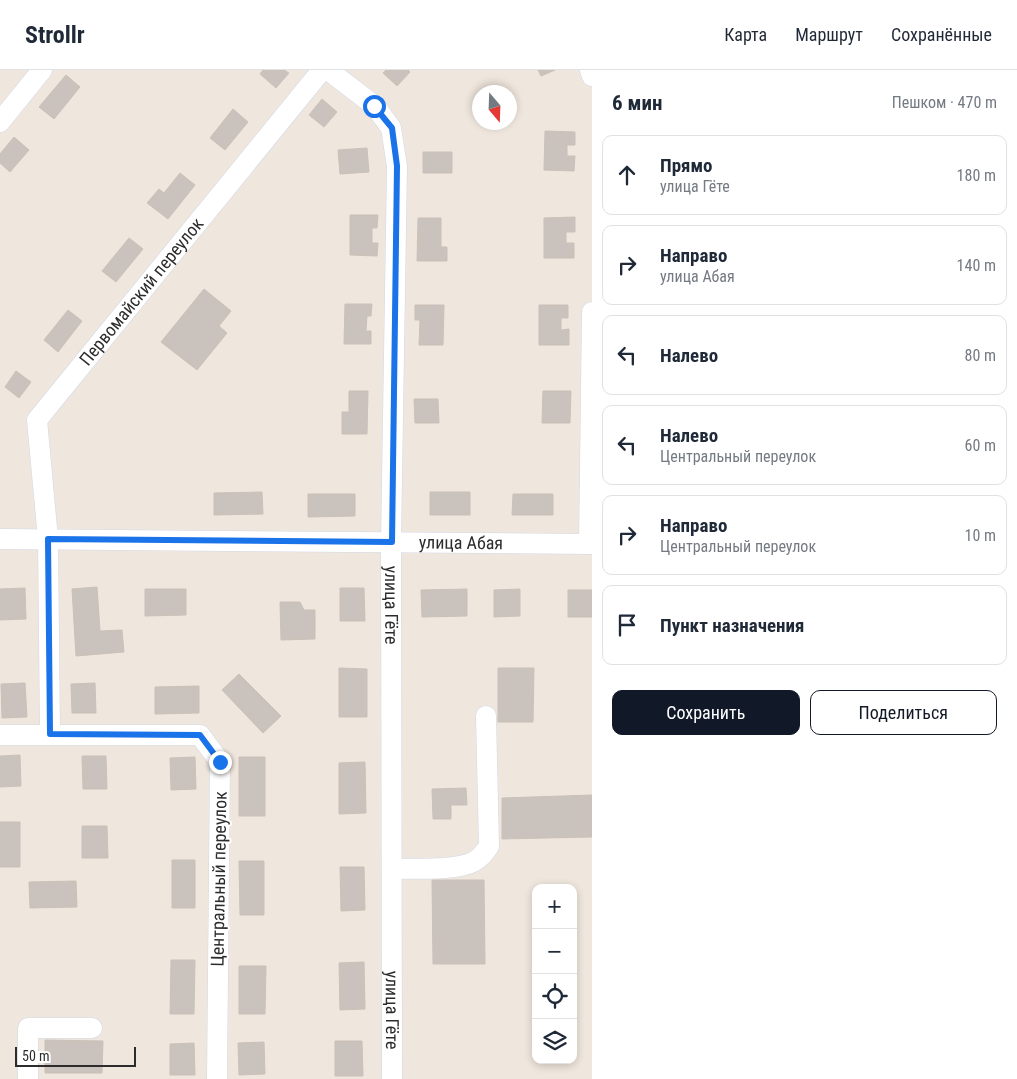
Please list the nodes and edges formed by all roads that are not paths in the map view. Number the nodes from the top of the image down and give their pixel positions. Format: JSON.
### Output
{"nodes":[{"id":1,"x":42,"y":70,"type":"edge"},
{"id":2,"x":322,"y":70,"type":"edge"},
{"id":3,"x":328,"y":70,"type":"edge"},
{"id":4,"x":590,"y":70,"type":"edge"},
{"id":5,"x":592,"y":76,"type":"edge"},
{"id":6,"x":0,"y":122,"type":"edge"},
{"id":7,"x":592,"y":312,"type":"edge"},
{"id":8,"x":0,"y":539,"type":"edge"},
{"id":9,"x":48,"y":539,"type":"junction"},
{"id":10,"x":392,"y":542,"type":"junction"},
{"id":11,"x":591,"y":544,"type":"edge"},
{"id":12,"x":486,"y":716,"type":"dead end"},
{"id":13,"x":50,"y":734,"type":"junction"},
{"id":14,"x":0,"y":735,"type":"edge"},
{"id":15,"x":392,"y":869,"type":"junction"},
{"id":16,"x":92,"y":1028,"type":"dead end"},
{"id":17,"x":28,"y":1079,"type":"edge"},
{"id":18,"x":217,"y":1079,"type":"edge"},
{"id":19,"x":392,"y":1079,"type":"edge"}],
"edges":[{"from":1,"to":6,"type":"street"},
{"from":2,"to":9,"type":"street","name":"Первомайский переулок"},
{"from":3,"to":10,"type":"street","name":"улица Гёте"},
{"from":4,"to":5,"type":"street"},
{"from":7,"to":11,"type":"street"},
{"from":8,"to":9,"type":"street","name":"улица Абая"},
{"from":9,"to":10,"type":"street","name":"улица Абая"},
{"from":9,"to":13,"type":"street","name":"Первомайский переулок"},
{"from":10,"to":11,"type":"street","name":"улица Абая"},
{"from":10,"to":15,"type":"street","name":"улица Гёте"},
{"from":12,"to":15,"type":"street"},
{"from":13,"to":14,"type":"street","name":"Центральный переулок"},
{"from":13,"to":18,"type":"street","name":"Центральный переулок"},
{"from":15,"to":19,"type":"street","name":"улица Гёте"},
{"from":16,"to":17,"type":"street"}]}
